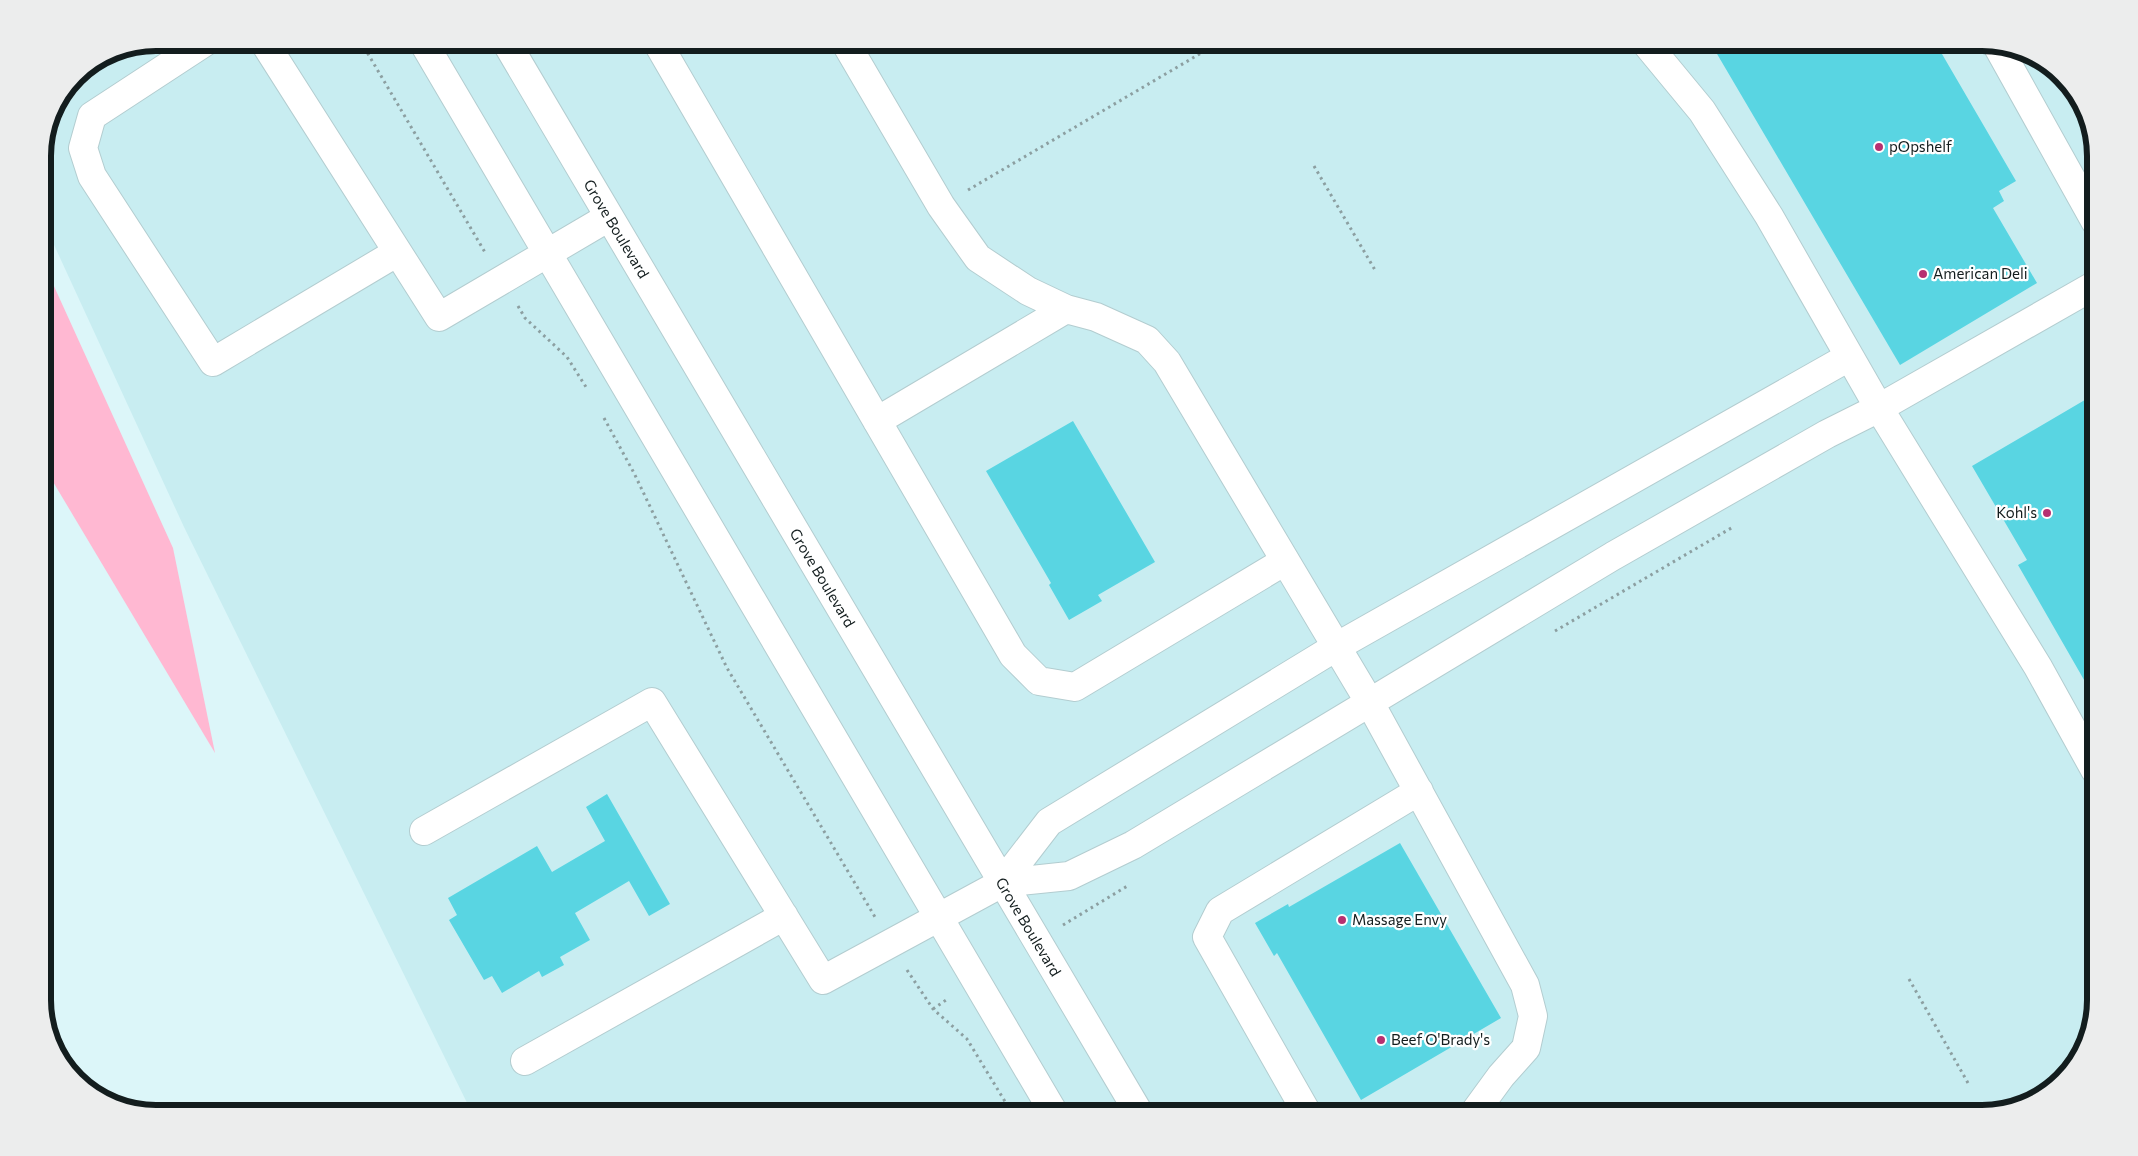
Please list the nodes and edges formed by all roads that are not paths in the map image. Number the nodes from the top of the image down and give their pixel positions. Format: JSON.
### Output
{"nodes":[{"id":1,"x":190,"y":51,"type":"edge"},
{"id":2,"x":270,"y":51,"type":"edge"},
{"id":3,"x":428,"y":51,"type":"edge"},
{"id":4,"x":511,"y":51,"type":"edge"},
{"id":5,"x":662,"y":51,"type":"edge"},
{"id":6,"x":850,"y":51,"type":"edge"},
{"id":7,"x":1652,"y":51,"type":"edge"},
{"id":8,"x":2002,"y":53,"type":"edge"},
{"id":9,"x":2087,"y":207,"type":"edge"},
{"id":10,"x":609,"y":217,"type":"junction"},
{"id":11,"x":396,"y":253,"type":"junction"},
{"id":12,"x":548,"y":254,"type":"junction"},
{"id":13,"x":2087,"y":290,"type":"edge"},
{"id":14,"x":1066,"y":309,"type":"junction"},
{"id":15,"x":1849,"y":357,"type":"junction"},
{"id":16,"x":1879,"y":408,"type":"junction"},
{"id":17,"x":877,"y":421,"type":"junction"},
{"id":18,"x":1285,"y":561,"type":"junction"},
{"id":19,"x":1336,"y":647,"type":"junction"},
{"id":20,"x":1370,"y":702,"type":"junction"},
{"id":21,"x":2087,"y":754,"type":"edge"},
{"id":22,"x":1419,"y":791,"type":"junction"},
{"id":23,"x":424,"y":831,"type":"dead end"},
{"id":24,"x":1002,"y":882,"type":"junction"},
{"id":25,"x":784,"y":916,"type":"junction"},
{"id":26,"x":939,"y":917,"type":"junction"},
{"id":27,"x":525,"y":1061,"type":"dead end"},
{"id":28,"x":1049,"y":1105,"type":"edge"},
{"id":29,"x":1134,"y":1105,"type":"edge"},
{"id":30,"x":1302,"y":1105,"type":"edge"},
{"id":31,"x":1480,"y":1105,"type":"edge"}],
"edges":[{"from":1,"to":11,"type":"street"},
{"from":2,"to":11,"type":"street"},
{"from":3,"to":12,"type":"street"},
{"from":4,"to":10,"type":"street","name":"Grove Boulevard"},
{"from":5,"to":17,"type":"street"},
{"from":6,"to":14,"type":"street"},
{"from":7,"to":15,"type":"street"},
{"from":8,"to":9,"type":"street"},
{"from":10,"to":12,"type":"street"},
{"from":10,"to":24,"type":"street","name":"Grove Boulevard"},
{"from":11,"to":12,"type":"street"},
{"from":12,"to":26,"type":"street"},
{"from":13,"to":16,"type":"street"},
{"from":14,"to":17,"type":"street"},
{"from":14,"to":18,"type":"street"},
{"from":15,"to":16,"type":"street"},
{"from":15,"to":19,"type":"street"},
{"from":16,"to":20,"type":"street"},
{"from":16,"to":21,"type":"street"},
{"from":17,"to":18,"type":"street"},
{"from":18,"to":19,"type":"street"},
{"from":19,"to":20,"type":"street"},
{"from":19,"to":24,"type":"street"},
{"from":20,"to":22,"type":"street"},
{"from":20,"to":24,"type":"street"},
{"from":22,"to":30,"type":"street"},
{"from":22,"to":31,"type":"street"},
{"from":23,"to":25,"type":"street"},
{"from":24,"to":26,"type":"street"},
{"from":24,"to":29,"type":"street","name":"Grove Boulevard"},
{"from":25,"to":26,"type":"street"},
{"from":25,"to":27,"type":"street"},
{"from":26,"to":28,"type":"street"}]}
